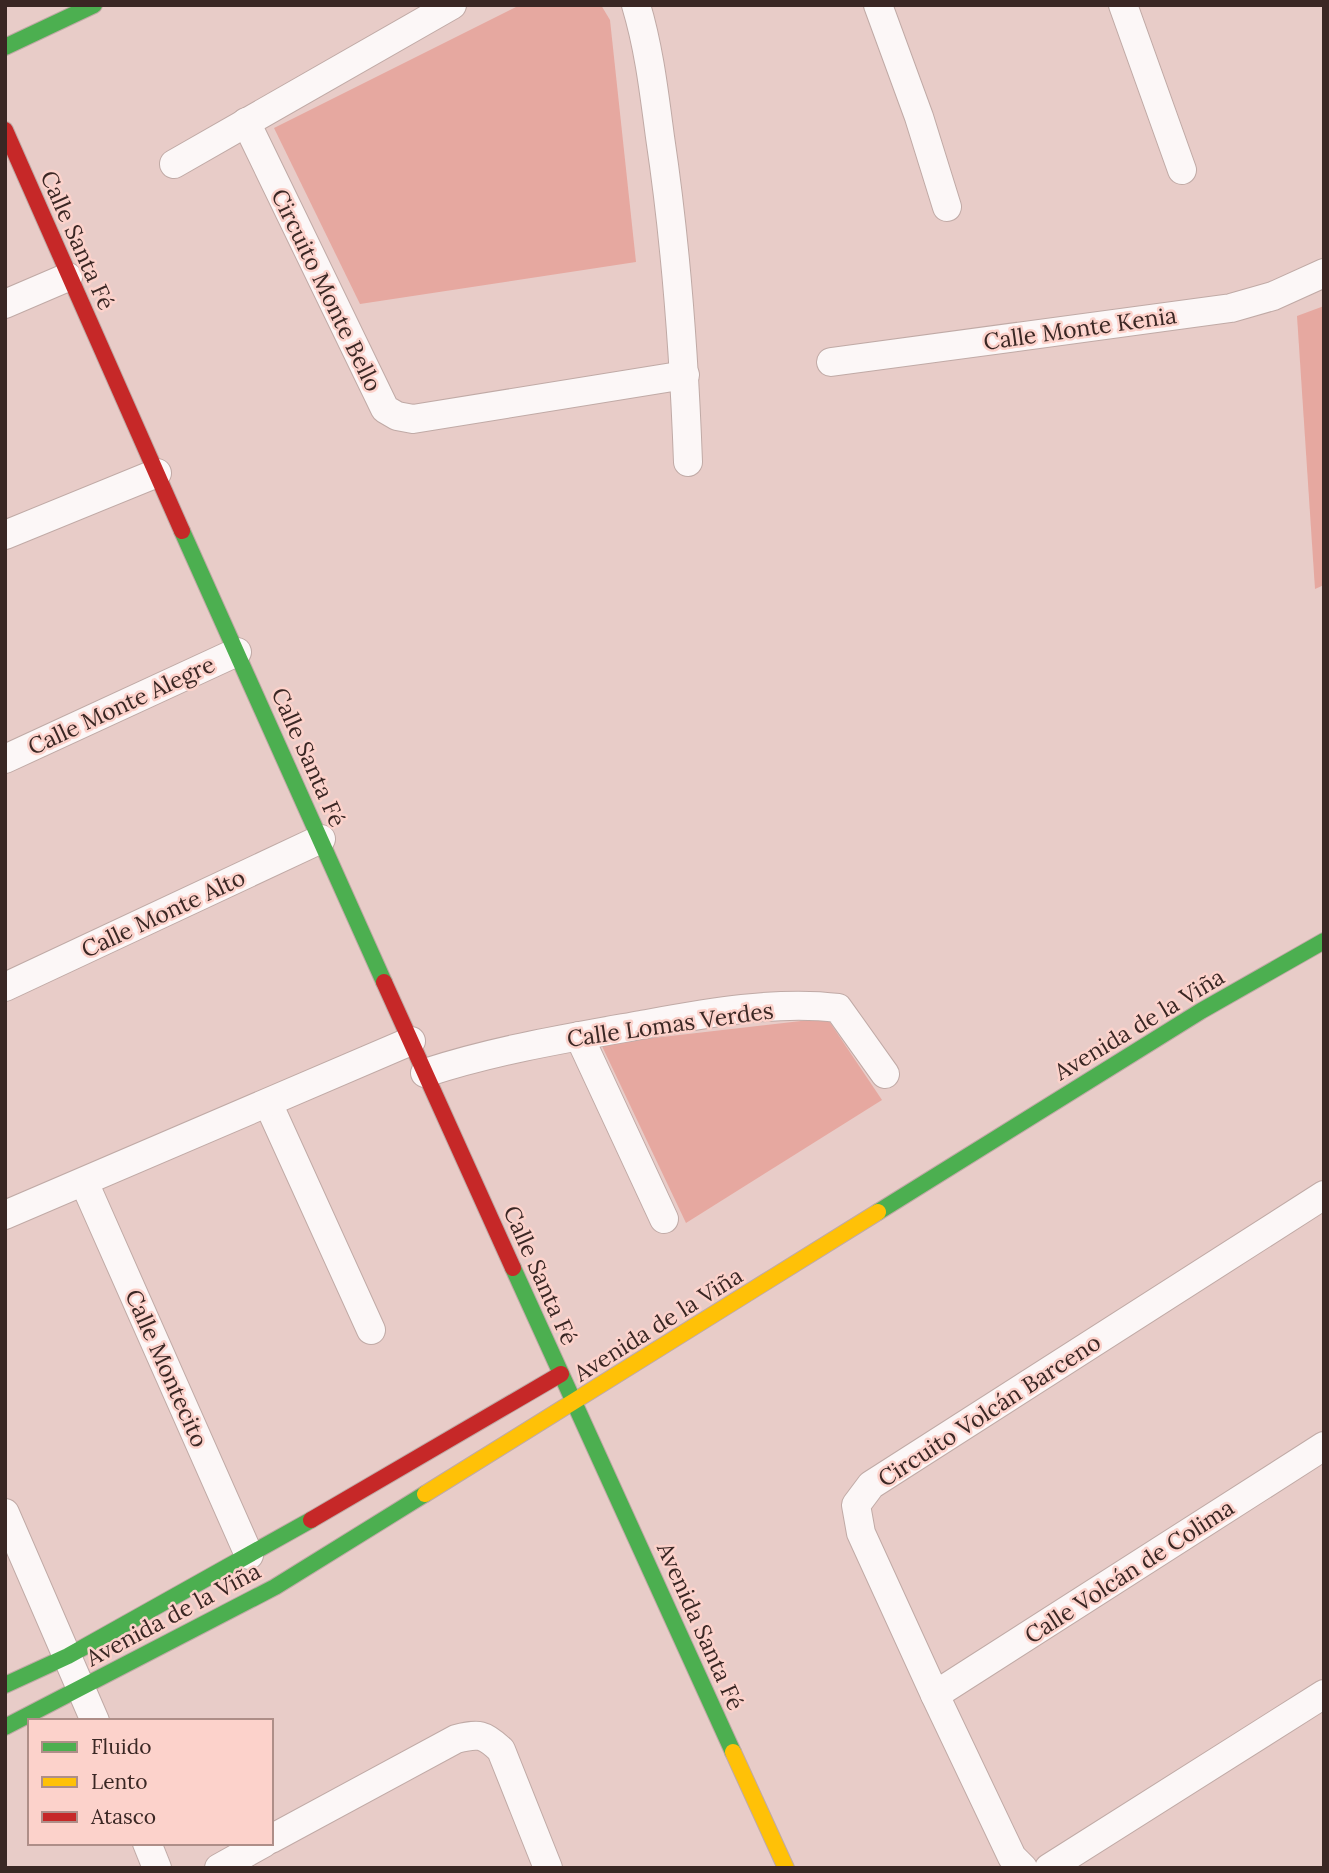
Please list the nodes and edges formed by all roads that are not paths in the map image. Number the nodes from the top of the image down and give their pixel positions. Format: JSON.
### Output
{"nodes":[{"id":1,"x":94,"y":5,"type":"edge"},
{"id":2,"x":452,"y":5,"type":"edge"},
{"id":3,"x":636,"y":5,"type":"edge"},
{"id":4,"x":878,"y":5,"type":"edge"},
{"id":5,"x":1123,"y":5,"type":"edge"},
{"id":6,"x":5,"y":47,"type":"edge"},
{"id":7,"x":246,"y":122,"type":"junction"},
{"id":8,"x":5,"y":130,"type":"edge"},
{"id":9,"x":174,"y":164,"type":"dead end"},
{"id":10,"x":1182,"y":170,"type":"dead end"},
{"id":11,"x":947,"y":207,"type":"dead end"},
{"id":12,"x":1324,"y":273,"type":"edge"},
{"id":13,"x":68,"y":277,"type":"junction"},
{"id":14,"x":5,"y":304,"type":"edge"},
{"id":15,"x":831,"y":362,"type":"dead end"},
{"id":16,"x":685,"y":375,"type":"junction"},
{"id":17,"x":688,"y":462,"type":"dead end"},
{"id":18,"x":157,"y":473,"type":"junction"},
{"id":19,"x":5,"y":535,"type":"edge"},
{"id":20,"x":237,"y":652,"type":"junction"},
{"id":21,"x":5,"y":758,"type":"edge"},
{"id":22,"x":321,"y":839,"type":"junction"},
{"id":23,"x":1324,"y":941,"type":"edge"},
{"id":24,"x":5,"y":987,"type":"edge"},
{"id":25,"x":579,"y":1036,"type":"junction"},
{"id":26,"x":411,"y":1041,"type":"junction"},
{"id":27,"x":425,"y":1073,"type":"junction"},
{"id":28,"x":885,"y":1074,"type":"dead end"},
{"id":29,"x":268,"y":1103,"type":"junction"},
{"id":30,"x":84,"y":1182,"type":"junction"},
{"id":31,"x":1324,"y":1195,"type":"edge"},
{"id":32,"x":5,"y":1215,"type":"edge"},
{"id":33,"x":664,"y":1219,"type":"dead end"},
{"id":34,"x":371,"y":1330,"type":"dead end"},
{"id":35,"x":561,"y":1374,"type":"junction"},
{"id":36,"x":574,"y":1402,"type":"junction"},
{"id":37,"x":1324,"y":1446,"type":"edge"},
{"id":38,"x":5,"y":1513,"type":"edge"},
{"id":39,"x":249,"y":1555,"type":"junction"},
{"id":40,"x":68,"y":1656,"type":"junction"},
{"id":41,"x":5,"y":1685,"type":"edge"},
{"id":42,"x":81,"y":1688,"type":"junction"},
{"id":43,"x":1324,"y":1694,"type":"edge"},
{"id":44,"x":935,"y":1695,"type":"junction"},
{"id":45,"x":94,"y":1719,"type":"edge"},
{"id":46,"x":5,"y":1727,"type":"edge"},
{"id":47,"x":273,"y":1838,"type":"edge"},
{"id":48,"x":148,"y":1845,"type":"edge"},
{"id":49,"x":260,"y":1845,"type":"edge"},
{"id":50,"x":157,"y":1868,"type":"edge"},
{"id":51,"x":219,"y":1868,"type":"edge"},
{"id":52,"x":548,"y":1868,"type":"edge"},
{"id":53,"x":786,"y":1868,"type":"edge"},
{"id":54,"x":1023,"y":1868,"type":"edge"},
{"id":55,"x":1049,"y":1868,"type":"edge"}],
"edges":[{"from":1,"to":6,"type":"street"},
{"from":2,"to":7,"type":"street"},
{"from":3,"to":16,"type":"street"},
{"from":4,"to":11,"type":"street"},
{"from":5,"to":10,"type":"street"},
{"from":7,"to":9,"type":"street"},
{"from":7,"to":16,"type":"street","name":"Circuito Monte Bello"},
{"from":8,"to":13,"type":"street","name":"Calle Santa Fé"},
{"from":12,"to":15,"type":"street","name":"Calle Monte Kenia"},
{"from":13,"to":14,"type":"street"},
{"from":13,"to":18,"type":"street","name":"Calle Santa Fé"},
{"from":16,"to":17,"type":"street"},
{"from":18,"to":19,"type":"street"},
{"from":18,"to":20,"type":"street","name":"Calle Santa Fé"},
{"from":20,"to":21,"type":"street","name":"Calle Monte Alegre"},
{"from":20,"to":22,"type":"street","name":"Calle Santa Fé"},
{"from":22,"to":24,"type":"street","name":"Calle Monte Alto"},
{"from":22,"to":26,"type":"street","name":"Calle Santa Fé"},
{"from":23,"to":36,"type":"street","name":"Avenida de la Viña"},
{"from":25,"to":27,"type":"street","name":"Calle Lomas Verdes"},
{"from":25,"to":28,"type":"street","name":"Calle Lomas Verdes"},
{"from":25,"to":33,"type":"street"},
{"from":26,"to":27,"type":"street","name":"Calle Santa Fé"},
{"from":26,"to":29,"type":"street"},
{"from":27,"to":35,"type":"street","name":"Calle Santa Fé"},
{"from":29,"to":30,"type":"street"},
{"from":29,"to":34,"type":"street"},
{"from":30,"to":32,"type":"street"},
{"from":30,"to":39,"type":"street","name":"Calle Montecito"},
{"from":31,"to":44,"type":"street","name":"Circuito Volcán Barceno"},
{"from":35,"to":36,"type":"street","name":"Calle Santa Fé"},
{"from":35,"to":39,"type":"street","name":"Avenida de la Viña"},
{"from":36,"to":42,"type":"street","name":"Avenida de la Viña"},
{"from":36,"to":53,"type":"street","name":"Avenida Santa Fé"},
{"from":37,"to":44,"type":"street","name":"Calle Volcán de Colima"},
{"from":38,"to":40,"type":"street"},
{"from":39,"to":40,"type":"street","name":"Avenida de la Viña"},
{"from":40,"to":41,"type":"street","name":"Avenida de la Viña"},
{"from":40,"to":42,"type":"street"},
{"from":42,"to":45,"type":"street"},
{"from":42,"to":46,"type":"street","name":"Avenida de la Viña"},
{"from":43,"to":55,"type":"street"},
{"from":44,"to":54,"type":"street","name":"Circuito Volcán Barceno"},
{"from":47,"to":52,"type":"street"},
{"from":48,"to":50,"type":"street"},
{"from":49,"to":51,"type":"street"}]}
